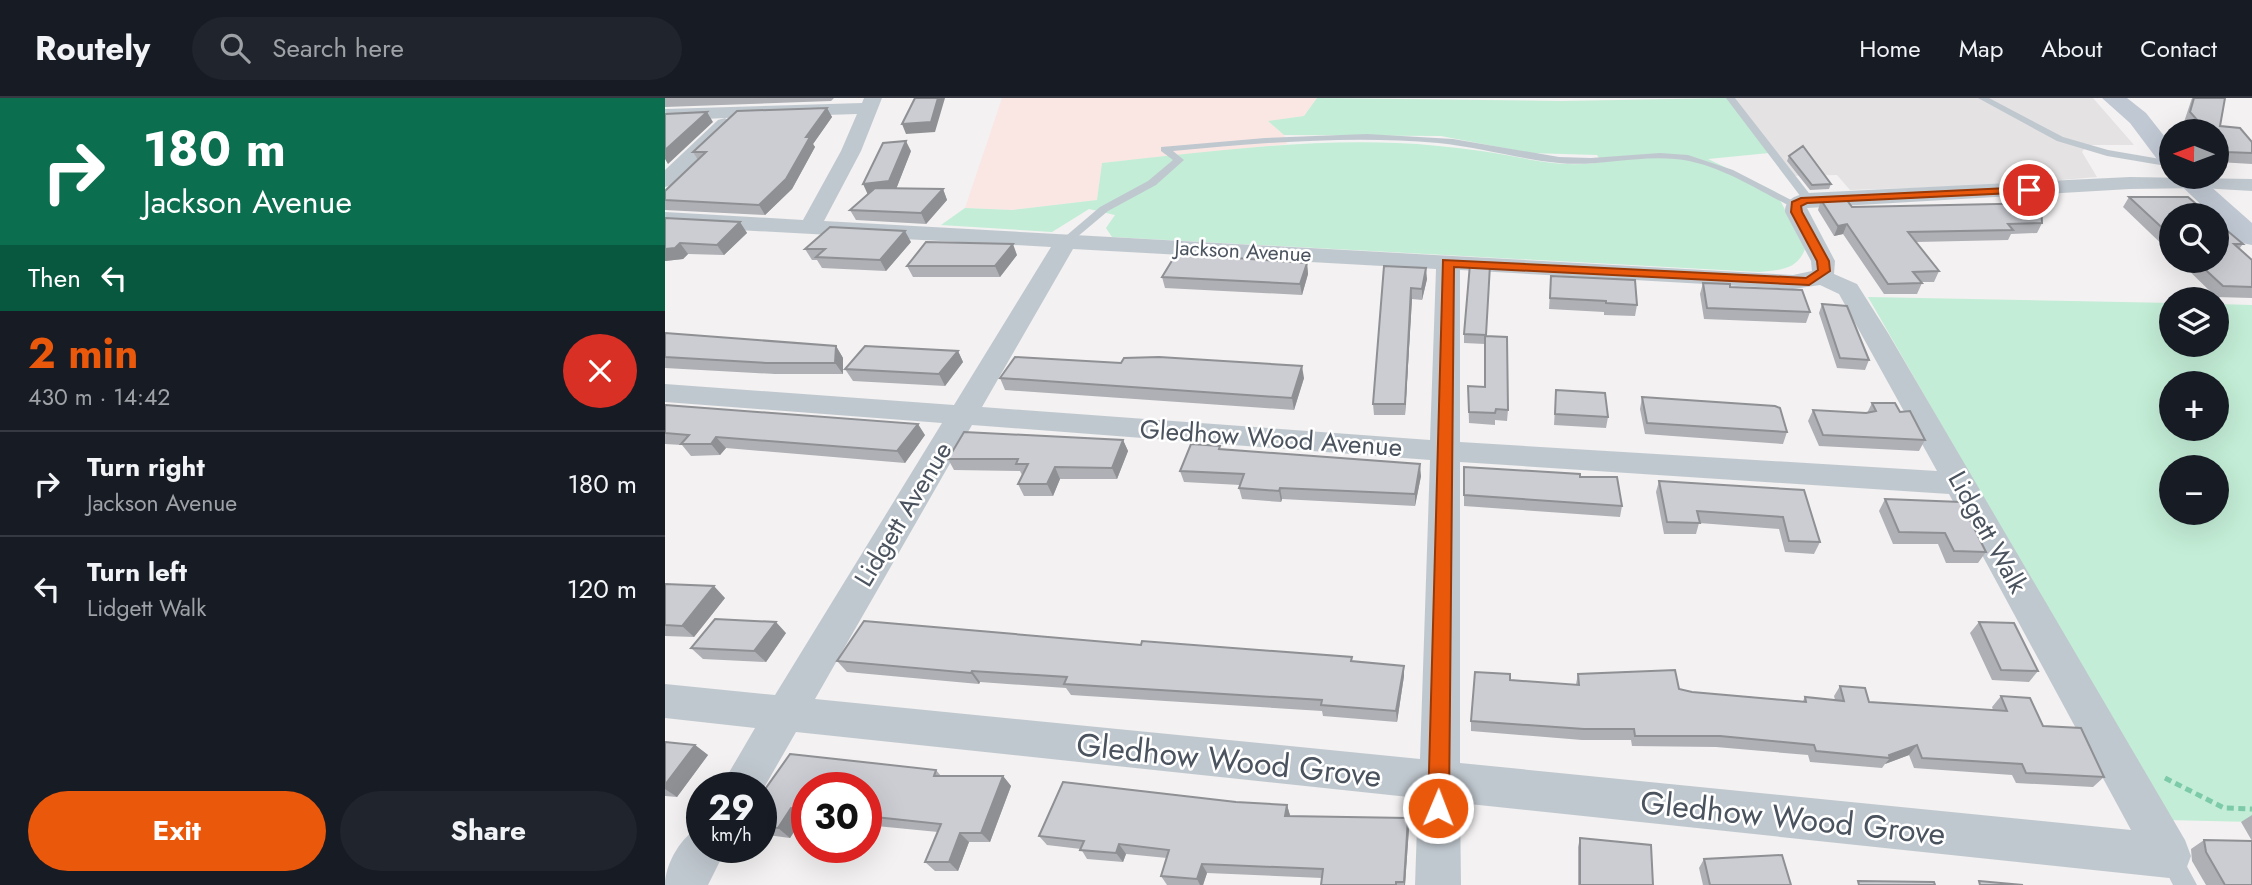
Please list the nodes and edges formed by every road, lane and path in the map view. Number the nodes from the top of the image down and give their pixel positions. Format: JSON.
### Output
{"nodes":[{"id":1,"x":1730,"y":98,"type":"edge"},
{"id":2,"x":1982,"y":98,"type":"edge"},
{"id":3,"x":2113,"y":98,"type":"edge"},
{"id":4,"x":872,"y":103,"type":"edge"},
{"id":5,"x":2139,"y":108,"type":"edge"},
{"id":6,"x":737,"y":113,"type":"junction"},
{"id":7,"x":665,"y":116,"type":"edge"},
{"id":8,"x":2159,"y":139,"type":"edge"},
{"id":9,"x":2159,"y":168,"type":"edge"},
{"id":10,"x":2159,"y":178,"type":"edge"},
{"id":11,"x":665,"y":181,"type":"edge"},
{"id":12,"x":2229,"y":181,"type":"edge"},
{"id":13,"x":2252,"y":185,"type":"edge"},
{"id":14,"x":2199,"y":189,"type":"edge"},
{"id":15,"x":1802,"y":202,"type":"junction"},
{"id":16,"x":665,"y":219,"type":"edge"},
{"id":17,"x":810,"y":227,"type":"junction"},
{"id":18,"x":2251,"y":235,"type":"edge"},
{"id":19,"x":1066,"y":241,"type":"junction"},
{"id":20,"x":1448,"y":263,"type":"junction"},
{"id":21,"x":1820,"y":276,"type":"junction"},
{"id":22,"x":665,"y":393,"type":"edge"},
{"id":23,"x":963,"y":414,"type":"junction"},
{"id":24,"x":1444,"y":451,"type":"junction"},
{"id":25,"x":1961,"y":484,"type":"junction"},
{"id":26,"x":665,"y":701,"type":"edge"},
{"id":27,"x":786,"y":712,"type":"junction"},
{"id":28,"x":2121,"y":771,"type":"junction"},
{"id":29,"x":750,"y":772,"type":"edge"},
{"id":30,"x":1439,"y":782,"type":"junction"},
{"id":31,"x":2252,"y":808,"type":"edge"},
{"id":32,"x":696,"y":863,"type":"edge"},
{"id":33,"x":2178,"y":871,"type":"edge"},
{"id":34,"x":683,"y":885,"type":"edge"},
{"id":35,"x":1438,"y":885,"type":"edge"}],
"edges":[{"from":1,"to":15,"type":"lane"},
{"from":2,"to":9,"type":"lane"},
{"from":3,"to":5,"type":"street"},
{"from":4,"to":6,"type":"street"},
{"from":4,"to":17,"type":"street"},
{"from":5,"to":8,"type":"street"},
{"from":6,"to":7,"type":"street"},
{"from":6,"to":11,"type":"street"},
{"from":10,"to":15,"type":"street"},
{"from":12,"to":13,"type":"street"},
{"from":14,"to":18,"type":"street"},
{"from":15,"to":19,"type":"lane"},
{"from":15,"to":21,"type":"street"},
{"from":16,"to":17,"type":"street","name":"Jackson Avenue"},
{"from":17,"to":19,"type":"street","name":"Jackson Avenue"},
{"from":19,"to":20,"type":"street","name":"Jackson Avenue"},
{"from":19,"to":23,"type":"street","name":"Lidgett Avenue"},
{"from":20,"to":21,"type":"street","name":"Jackson Avenue"},
{"from":20,"to":24,"type":"street"},
{"from":21,"to":25,"type":"street","name":"Lidgett Walk"},
{"from":22,"to":23,"type":"street","name":"Gledhow Wood Avenue"},
{"from":23,"to":24,"type":"street","name":"Gledhow Wood Avenue"},
{"from":23,"to":27,"type":"street","name":"Lidgett Avenue"},
{"from":24,"to":25,"type":"street","name":"Gledhow Wood Avenue"},
{"from":24,"to":30,"type":"street"},
{"from":25,"to":28,"type":"street","name":"Lidgett Walk"},
{"from":26,"to":27,"type":"street","name":"Gledhow Wood Grove"},
{"from":27,"to":29,"type":"street","name":"Lidgett Avenue"},
{"from":27,"to":30,"type":"street","name":"Gledhow Wood Grove"},
{"from":28,"to":31,"type":"path"},
{"from":28,"to":33,"type":"street","name":"Lidgett Walk"},
{"from":30,"to":33,"type":"street","name":"Gledhow Wood Grove"},
{"from":30,"to":35,"type":"street"},
{"from":32,"to":34,"type":"street"}]}
